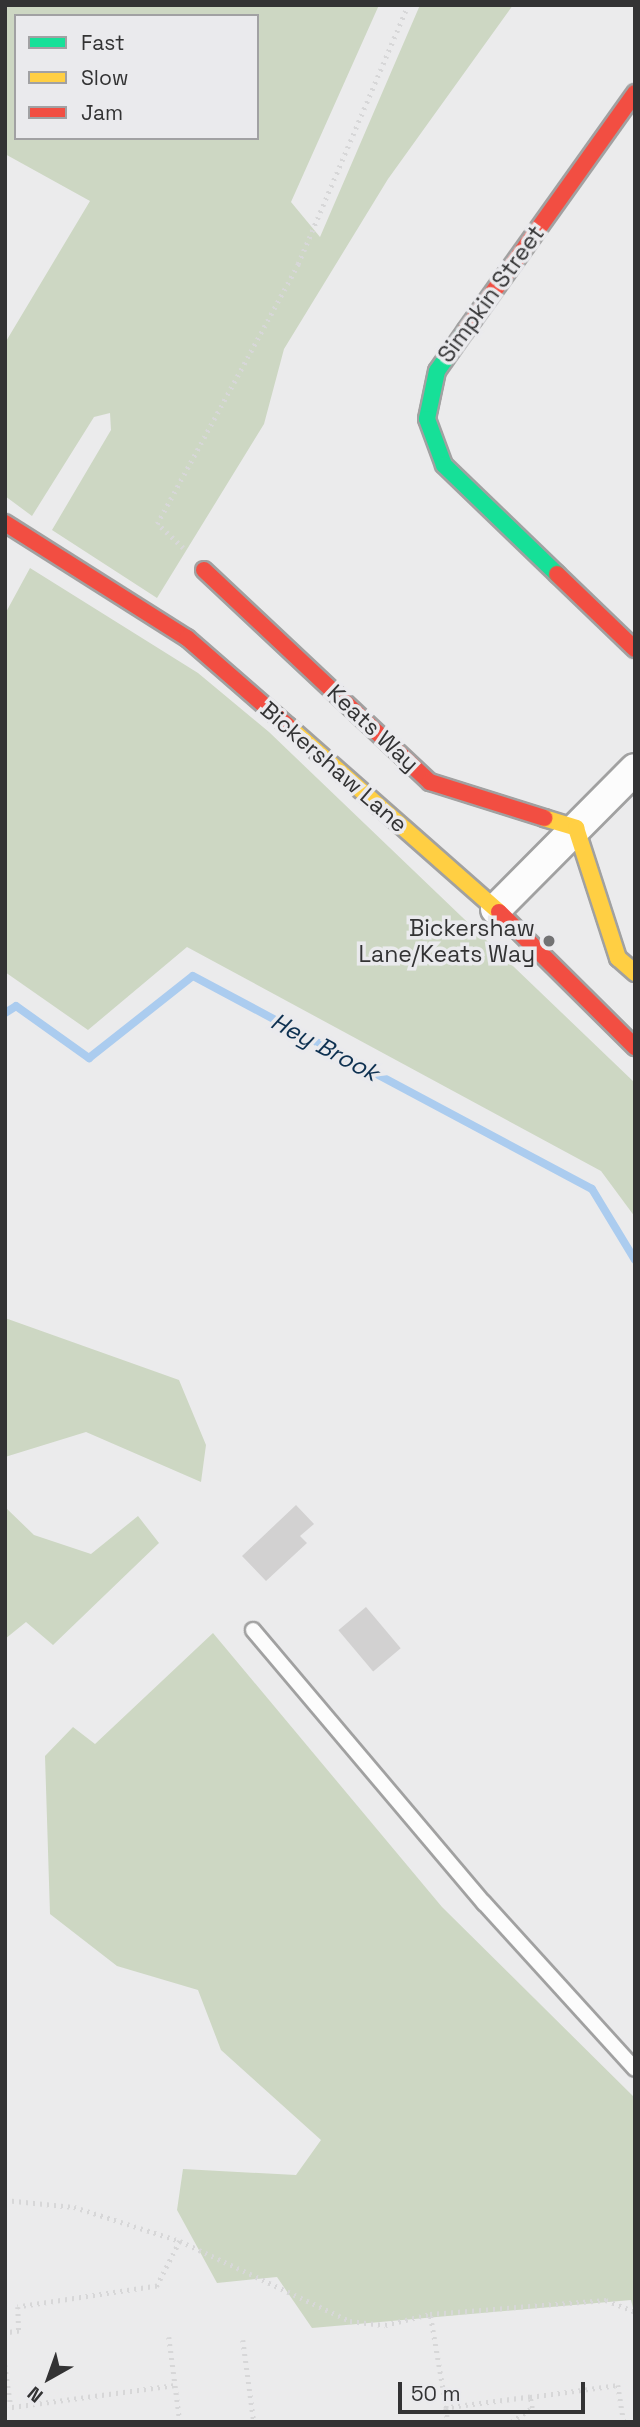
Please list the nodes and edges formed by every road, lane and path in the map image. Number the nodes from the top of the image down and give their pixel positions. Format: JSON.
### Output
{"nodes":[{"id":1,"x":408,"y":5,"type":"edge"},
{"id":2,"x":635,"y":93,"type":"edge"},
{"id":3,"x":5,"y":523,"type":"edge"},
{"id":4,"x":204,"y":570,"type":"joint"},
{"id":5,"x":635,"y":649,"type":"edge"},
{"id":6,"x":635,"y":769,"type":"edge"},
{"id":7,"x":576,"y":828,"type":"junction"},
{"id":8,"x":496,"y":909,"type":"junction"},
{"id":9,"x":635,"y":973,"type":"edge"},
{"id":10,"x":635,"y":1047,"type":"edge"},
{"id":11,"x":253,"y":1630,"type":"dead end"},
{"id":12,"x":635,"y":2069,"type":"edge"},
{"id":13,"x":5,"y":2200,"type":"edge"},
{"id":14,"x":180,"y":2241,"type":"junction"},
{"id":15,"x":635,"y":2312,"type":"edge"},
{"id":16,"x":430,"y":2315,"type":"junction"},
{"id":17,"x":5,"y":2333,"type":"edge"},
{"id":18,"x":169,"y":2337,"type":"dead end"},
{"id":19,"x":243,"y":2340,"type":"dead end"},
{"id":20,"x":5,"y":2365,"type":"edge"},
{"id":21,"x":175,"y":2385,"type":"junction"},
{"id":22,"x":530,"y":2397,"type":"junction"},
{"id":23,"x":8,"y":2408,"type":"edge"},
{"id":24,"x":446,"y":2408,"type":"junction"},
{"id":25,"x":180,"y":2422,"type":"edge"},
{"id":26,"x":254,"y":2422,"type":"edge"},
{"id":27,"x":448,"y":2422,"type":"edge"},
{"id":28,"x":511,"y":2422,"type":"edge"},
{"id":29,"x":624,"y":2422,"type":"edge"}],
"edges":[{"from":1,"to":4,"type":"path"},
{"from":2,"to":5,"type":"street","name":"Simpkin Street"},
{"from":3,"to":8,"type":"street","name":"Bickershaw Lane"},
{"from":4,"to":7,"type":"street","name":"Keats Way"},
{"from":6,"to":7,"type":"street"},
{"from":7,"to":8,"type":"street"},
{"from":7,"to":9,"type":"street"},
{"from":8,"to":10,"type":"street","name":"Bickershaw Lane"},
{"from":11,"to":12,"type":"lane"},
{"from":13,"to":14,"type":"path"},
{"from":14,"to":16,"type":"path"},
{"from":14,"to":17,"type":"path"},
{"from":15,"to":16,"type":"path"},
{"from":16,"to":24,"type":"path"},
{"from":18,"to":21,"type":"path"},
{"from":19,"to":26,"type":"path"},
{"from":20,"to":23,"type":"path"},
{"from":21,"to":23,"type":"path"},
{"from":21,"to":25,"type":"path"},
{"from":22,"to":24,"type":"path"},
{"from":22,"to":28,"type":"path"},
{"from":22,"to":29,"type":"path"},
{"from":24,"to":27,"type":"path"}]}
